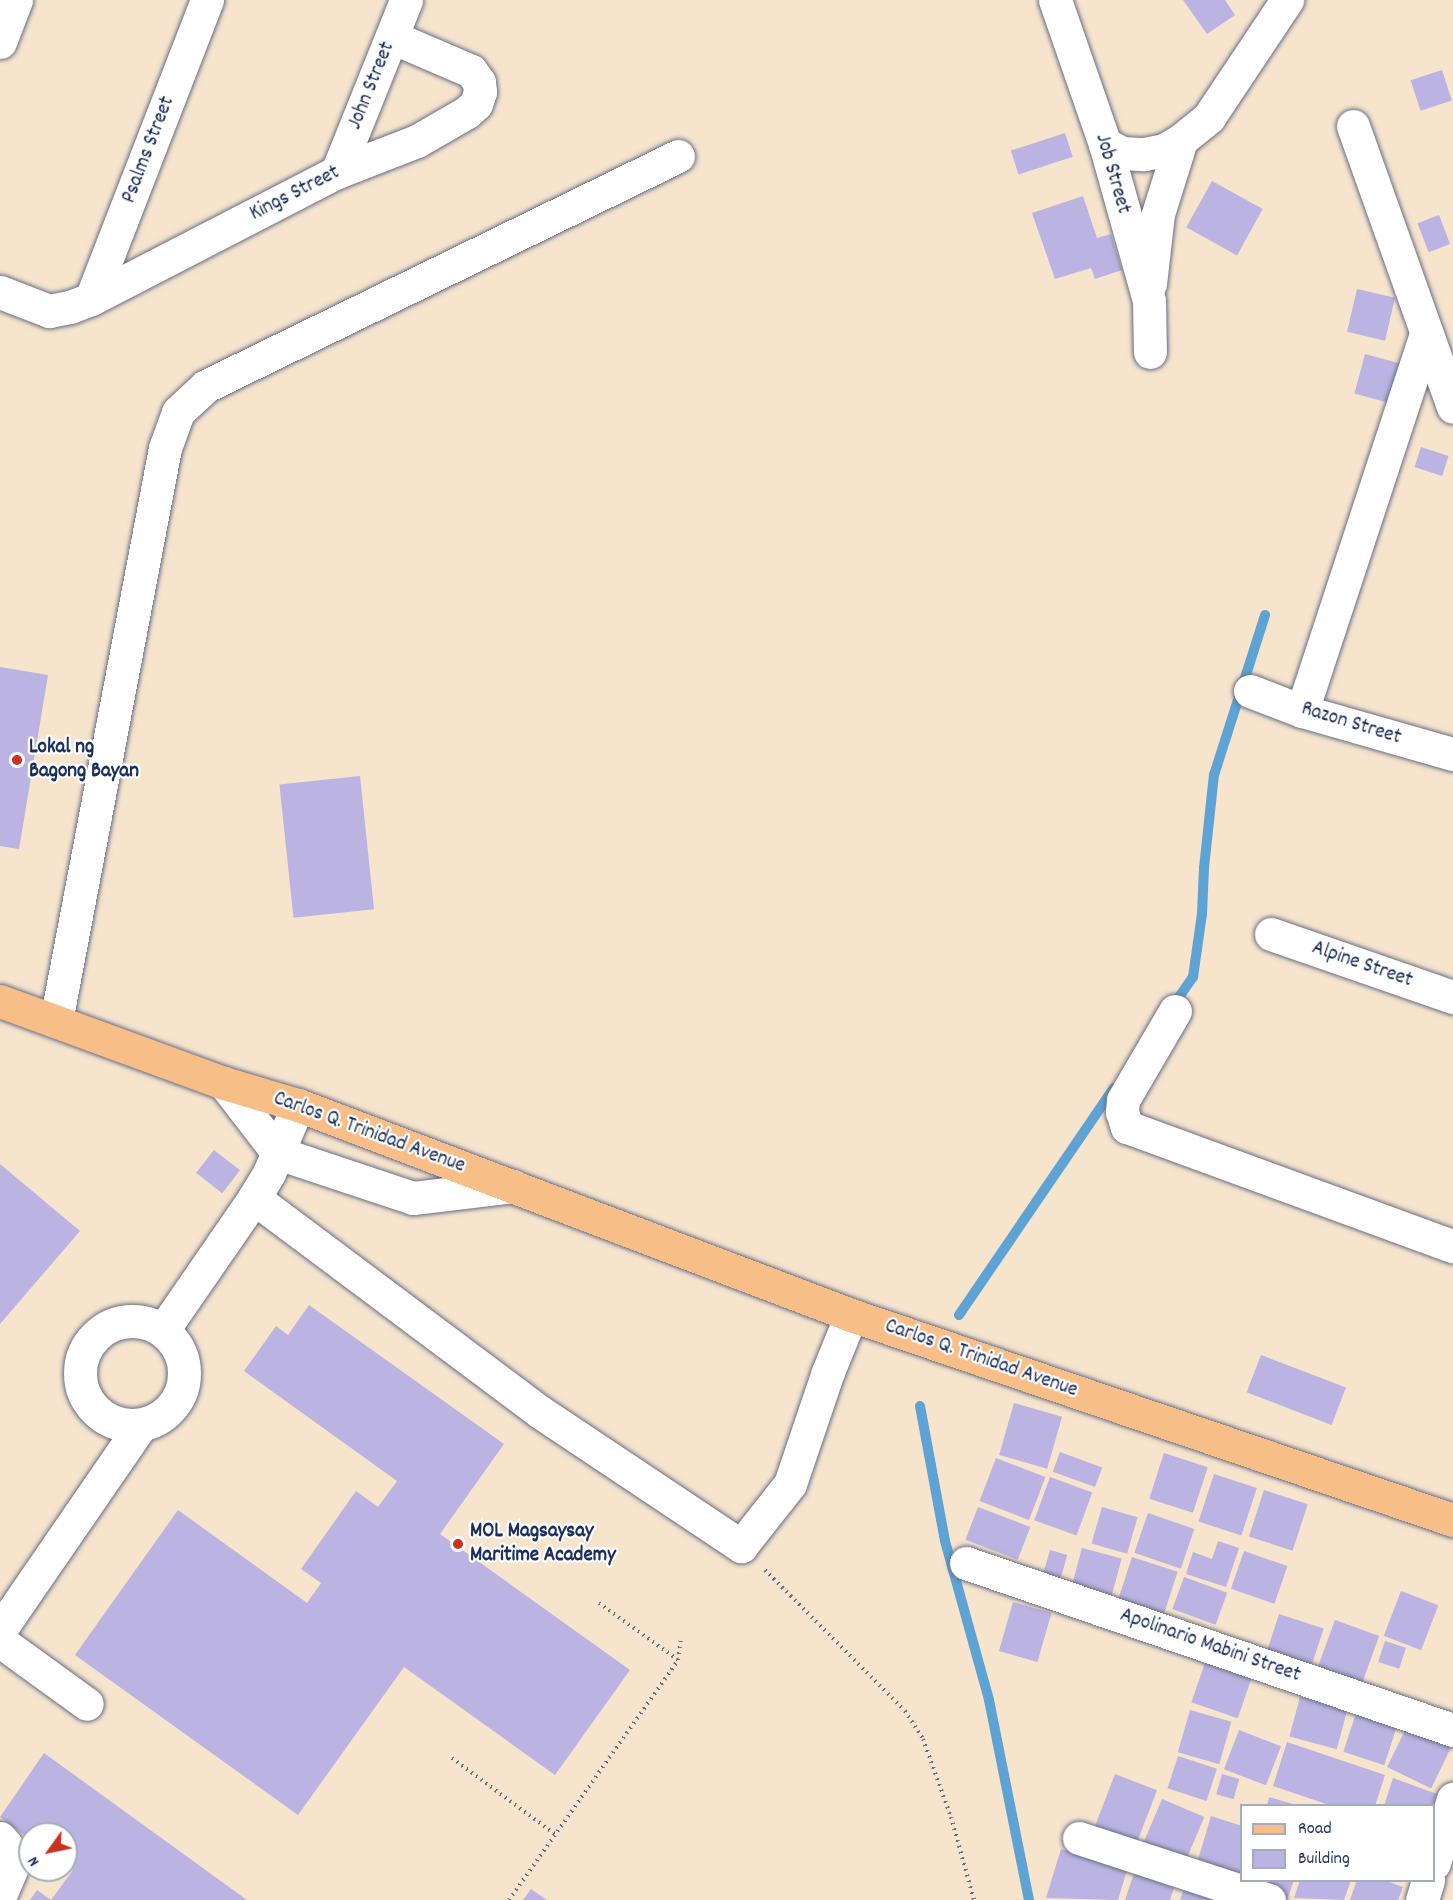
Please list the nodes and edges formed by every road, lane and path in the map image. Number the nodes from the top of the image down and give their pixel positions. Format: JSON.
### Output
{"nodes":[{"id":1,"x":16,"y":0,"type":"edge"},
{"id":2,"x":207,"y":0,"type":"edge"},
{"id":3,"x":406,"y":0,"type":"edge"},
{"id":4,"x":1054,"y":0,"type":"edge"},
{"id":5,"x":1287,"y":0,"type":"edge"},
{"id":6,"x":392,"y":36,"type":"junction"},
{"id":7,"x":0,"y":42,"type":"edge"},
{"id":8,"x":1353,"y":126,"type":"dead end"},
{"id":9,"x":1181,"y":140,"type":"junction"},
{"id":10,"x":1105,"y":144,"type":"junction"},
{"id":11,"x":678,"y":156,"type":"dead end"},
{"id":12,"x":337,"y":172,"type":"junction"},
{"id":13,"x":0,"y":292,"type":"edge"},
{"id":14,"x":91,"y":299,"type":"junction"},
{"id":15,"x":1149,"y":301,"type":"junction"},
{"id":16,"x":1426,"y":333,"type":"junction"},
{"id":17,"x":1150,"y":352,"type":"dead end"},
{"id":18,"x":1453,"y":407,"type":"edge"},
{"id":19,"x":1250,"y":691,"type":"dead end"},
{"id":20,"x":1302,"y":711,"type":"junction"},
{"id":21,"x":1453,"y":754,"type":"edge"},
{"id":22,"x":1271,"y":934,"type":"dead end"},
{"id":23,"x":1453,"y":997,"type":"edge"},
{"id":24,"x":0,"y":1001,"type":"edge"},
{"id":25,"x":1175,"y":1011,"type":"dead end"},
{"id":26,"x":56,"y":1021,"type":"junction"},
{"id":27,"x":224,"y":1083,"type":"junction"},
{"id":28,"x":298,"y":1105,"type":"junction"},
{"id":29,"x":278,"y":1153,"type":"junction"},
{"id":30,"x":513,"y":1186,"type":"junction"},
{"id":31,"x":254,"y":1198,"type":"junction"},
{"id":32,"x":1453,"y":1246,"type":"edge"},
{"id":33,"x":851,"y":1315,"type":"junction"},
{"id":34,"x":163,"y":1330,"type":"junction"},
{"id":35,"x":141,"y":1425,"type":"junction"},
{"id":36,"x":1453,"y":1520,"type":"edge"},
{"id":37,"x":741,"y":1546,"type":"junction"},
{"id":38,"x":966,"y":1563,"type":"dead end"},
{"id":39,"x":599,"y":1603,"type":"dead end"},
{"id":40,"x":0,"y":1630,"type":"edge"},
{"id":41,"x":681,"y":1639,"type":"dead end"},
{"id":42,"x":0,"y":1641,"type":"edge"},
{"id":43,"x":678,"y":1660,"type":"junction"},
{"id":44,"x":87,"y":1704,"type":"dead end"},
{"id":45,"x":1453,"y":1730,"type":"edge"},
{"id":46,"x":452,"y":1758,"type":"dead end"},
{"id":47,"x":1453,"y":1799,"type":"edge"},
{"id":48,"x":556,"y":1835,"type":"junction"},
{"id":49,"x":0,"y":1838,"type":"edge"},
{"id":50,"x":1079,"y":1838,"type":"dead end"},
{"id":51,"x":1435,"y":1860,"type":"edge"},
{"id":52,"x":0,"y":1895,"type":"edge"},
{"id":53,"x":510,"y":1900,"type":"edge"},
{"id":54,"x":974,"y":1900,"type":"edge"},
{"id":55,"x":1269,"y":1900,"type":"edge"}],
"edges":[{"from":1,"to":7,"type":"street"},
{"from":2,"to":14,"type":"street","name":"Psalms Street"},
{"from":3,"to":6,"type":"street","name":"John Street"},
{"from":4,"to":10,"type":"street","name":"Job Street"},
{"from":5,"to":9,"type":"street"},
{"from":6,"to":12,"type":"street","name":"John Street"},
{"from":6,"to":12,"type":"street","name":"Kings Street"},
{"from":8,"to":16,"type":"street"},
{"from":9,"to":10,"type":"street"},
{"from":9,"to":15,"type":"street"},
{"from":10,"to":15,"type":"street","name":"Job Street"},
{"from":11,"to":26,"type":"street"},
{"from":12,"to":14,"type":"street","name":"Kings Street"},
{"from":13,"to":14,"type":"street","name":"Kings Street"},
{"from":15,"to":17,"type":"street","name":"Job Street"},
{"from":16,"to":18,"type":"street"},
{"from":16,"to":20,"type":"street"},
{"from":19,"to":20,"type":"street","name":"Razon Street"},
{"from":20,"to":21,"type":"street","name":"Razon Street"},
{"from":22,"to":23,"type":"street","name":"Alpine Street"},
{"from":24,"to":26,"type":"main road","name":"Carlos Q. Trinidad Avenue"},
{"from":25,"to":32,"type":"street"},
{"from":26,"to":27,"type":"main road","name":"Carlos Q. Trinidad Avenue"},
{"from":27,"to":28,"type":"main road","name":"Carlos Q. Trinidad Avenue"},
{"from":27,"to":29,"type":"street","name":"Carlos Q. Trinidad Avenue"},
{"from":28,"to":29,"type":"street"},
{"from":28,"to":30,"type":"main road","name":"Carlos Q. Trinidad Avenue"},
{"from":29,"to":30,"type":"street","name":"Carlos Q. Trinidad Avenue"},
{"from":29,"to":31,"type":"street"},
{"from":30,"to":33,"type":"main road","name":"Carlos Q. Trinidad Avenue"},
{"from":31,"to":34,"type":"street"},
{"from":31,"to":37,"type":"street"},
{"from":33,"to":36,"type":"main road","name":"Carlos Q. Trinidad Avenue"},
{"from":33,"to":37,"type":"street"},
{"from":34,"to":35,"type":"street"},
{"from":34,"to":35,"type":"street"},
{"from":35,"to":40,"type":"street"},
{"from":37,"to":54,"type":"path"},
{"from":38,"to":45,"type":"street","name":"Apolinario Mabini Street"},
{"from":39,"to":43,"type":"path"},
{"from":41,"to":43,"type":"path"},
{"from":42,"to":44,"type":"street"},
{"from":43,"to":48,"type":"path"},
{"from":46,"to":48,"type":"path"},
{"from":47,"to":51,"type":"street"},
{"from":48,"to":53,"type":"path"},
{"from":49,"to":52,"type":"street"},
{"from":50,"to":55,"type":"street"}]}
